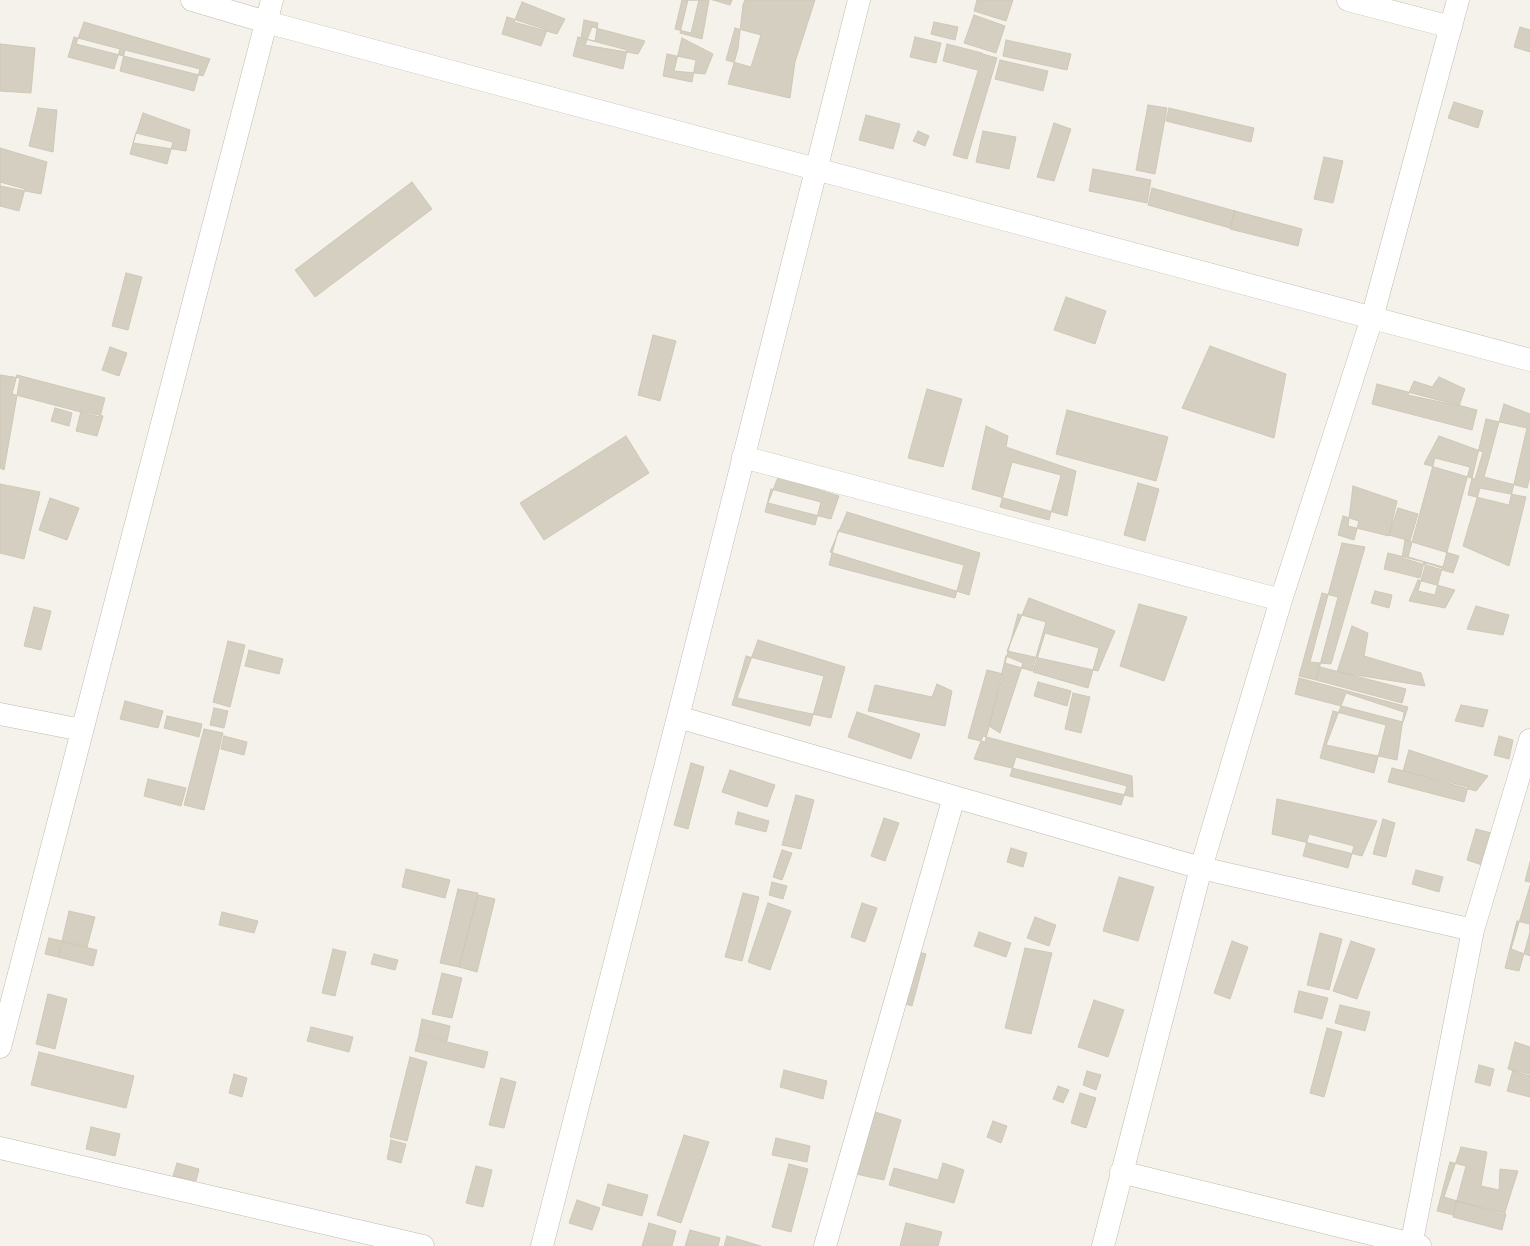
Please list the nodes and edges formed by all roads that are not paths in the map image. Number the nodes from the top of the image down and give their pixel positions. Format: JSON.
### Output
{"nodes":[{"id":1,"x":192,"y":0,"type":"edge"},
{"id":2,"x":272,"y":0,"type":"edge"},
{"id":3,"x":858,"y":0,"type":"edge"},
{"id":4,"x":1348,"y":0,"type":"edge"},
{"id":5,"x":1458,"y":0,"type":"edge"},
{"id":6,"x":266,"y":22,"type":"junction"},
{"id":7,"x":1451,"y":26,"type":"junction"},
{"id":8,"x":816,"y":168,"type":"junction"},
{"id":9,"x":1372,"y":318,"type":"junction"},
{"id":10,"x":1530,"y":360,"type":"edge"},
{"id":11,"x":743,"y":457,"type":"junction"},
{"id":12,"x":1281,"y":600,"type":"junction"},
{"id":13,"x":0,"y":714,"type":"edge"},
{"id":14,"x":678,"y":717,"type":"junction"},
{"id":15,"x":82,"y":730,"type":"junction"},
{"id":16,"x":1530,"y":740,"type":"edge"},
{"id":17,"x":954,"y":797,"type":"junction"},
{"id":18,"x":1201,"y":868,"type":"junction"},
{"id":19,"x":1473,"y":930,"type":"junction"},
{"id":20,"x":0,"y":1047,"type":"edge"},
{"id":21,"x":0,"y":1148,"type":"edge"},
{"id":22,"x":1121,"y":1172,"type":"junction"},
{"id":23,"x":1414,"y":1245,"type":"edge"},
{"id":24,"x":423,"y":1246,"type":"edge"},
{"id":25,"x":542,"y":1246,"type":"edge"},
{"id":26,"x":825,"y":1246,"type":"edge"},
{"id":27,"x":1103,"y":1246,"type":"edge"}],
"edges":[{"from":1,"to":6,"type":"street"},
{"from":2,"to":6,"type":"street"},
{"from":3,"to":8,"type":"street"},
{"from":4,"to":7,"type":"street"},
{"from":5,"to":7,"type":"street"},
{"from":6,"to":8,"type":"street"},
{"from":6,"to":15,"type":"street"},
{"from":7,"to":9,"type":"street"},
{"from":8,"to":9,"type":"street"},
{"from":8,"to":11,"type":"street"},
{"from":9,"to":10,"type":"street"},
{"from":9,"to":12,"type":"street"},
{"from":11,"to":12,"type":"street"},
{"from":11,"to":14,"type":"street"},
{"from":12,"to":18,"type":"street"},
{"from":13,"to":15,"type":"street"},
{"from":14,"to":17,"type":"street"},
{"from":14,"to":25,"type":"street"},
{"from":15,"to":20,"type":"street"},
{"from":16,"to":19,"type":"street"},
{"from":17,"to":18,"type":"street"},
{"from":17,"to":26,"type":"street"},
{"from":18,"to":19,"type":"street"},
{"from":18,"to":22,"type":"street"},
{"from":19,"to":23,"type":"street"},
{"from":21,"to":24,"type":"street"},
{"from":22,"to":23,"type":"street"},
{"from":22,"to":27,"type":"street"}]}
